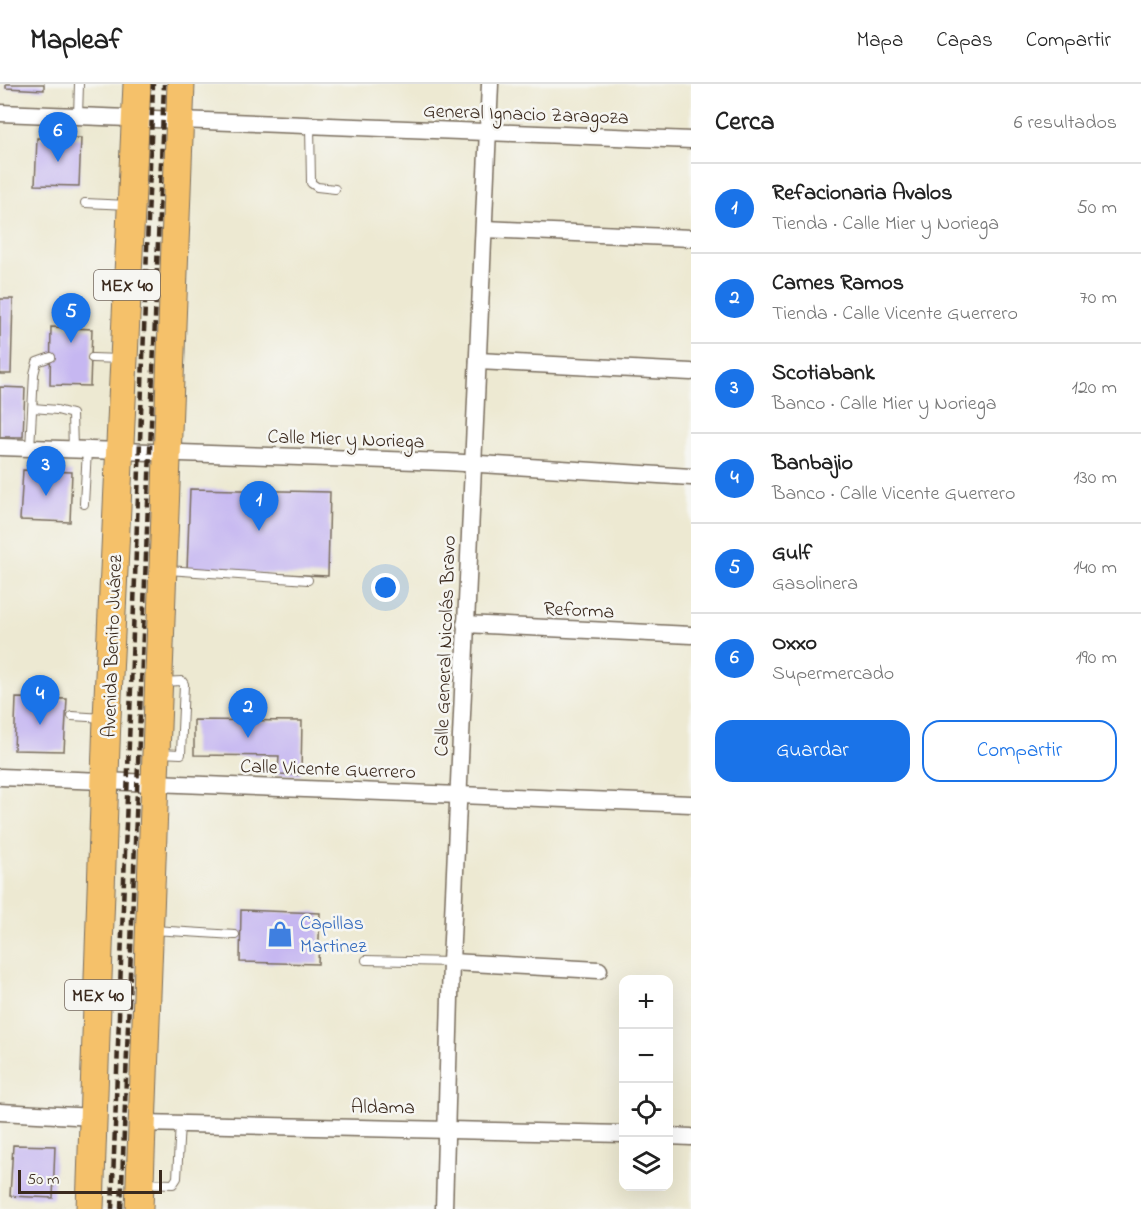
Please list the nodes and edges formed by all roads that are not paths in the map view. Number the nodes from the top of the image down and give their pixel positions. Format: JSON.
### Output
{"nodes":[{"id":1,"x":79,"y":84,"type":"edge"},
{"id":2,"x":137,"y":84,"type":"edge"},
{"id":3,"x":181,"y":84,"type":"edge"},
{"id":4,"x":490,"y":84,"type":"edge"},
{"id":5,"x":0,"y":113,"type":"edge"},
{"id":6,"x":78,"y":116,"type":"junction"},
{"id":7,"x":136,"y":119,"type":"junction"},
{"id":8,"x":180,"y":121,"type":"junction"},
{"id":9,"x":310,"y":126,"type":"junction"},
{"id":10,"x":488,"y":132,"type":"junction"},
{"id":11,"x":691,"y":140,"type":"edge"},
{"id":12,"x":335,"y":189,"type":"dead end"},
{"id":13,"x":85,"y":203,"type":"dead end"},
{"id":14,"x":131,"y":205,"type":"junction"},
{"id":15,"x":485,"y":229,"type":"junction"},
{"id":16,"x":691,"y":238,"type":"edge"},
{"id":17,"x":51,"y":357,"type":"dead end"},
{"id":18,"x":92,"y":357,"type":"dead end"},
{"id":19,"x":124,"y":359,"type":"junction"},
{"id":20,"x":478,"y":361,"type":"junction"},
{"id":21,"x":691,"y":372,"type":"edge"},
{"id":22,"x":33,"y":408,"type":"junction"},
{"id":23,"x":0,"y":447,"type":"edge"},
{"id":24,"x":30,"y":448,"type":"junction"},
{"id":25,"x":80,"y":450,"type":"junction"},
{"id":26,"x":119,"y":452,"type":"junction"},
{"id":27,"x":166,"y":453,"type":"junction"},
{"id":28,"x":473,"y":464,"type":"junction"},
{"id":29,"x":691,"y":477,"type":"edge"},
{"id":30,"x":84,"y":504,"type":"dead end"},
{"id":31,"x":162,"y":570,"type":"junction"},
{"id":32,"x":308,"y":580,"type":"dead end"},
{"id":33,"x":465,"y":624,"type":"junction"},
{"id":34,"x":691,"y":635,"type":"edge"},
{"id":35,"x":72,"y":716,"type":"dead end"},
{"id":36,"x":107,"y":718,"type":"junction"},
{"id":37,"x":0,"y":777,"type":"edge"},
{"id":38,"x":105,"y":781,"type":"junction"},
{"id":39,"x":154,"y":784,"type":"junction"},
{"id":40,"x":459,"y":793,"type":"junction"},
{"id":41,"x":691,"y":804,"type":"edge"},
{"id":42,"x":149,"y":930,"type":"junction"},
{"id":43,"x":235,"y":935,"type":"dead end"},
{"id":44,"x":366,"y":960,"type":"dead end"},
{"id":45,"x":451,"y":962,"type":"junction"},
{"id":46,"x":599,"y":970,"type":"dead end"},
{"id":47,"x":0,"y":1112,"type":"edge"},
{"id":48,"x":94,"y":1117,"type":"junction"},
{"id":49,"x":142,"y":1122,"type":"junction"},
{"id":50,"x":180,"y":1123,"type":"junction"},
{"id":51,"x":446,"y":1128,"type":"junction"},
{"id":52,"x":619,"y":1134,"type":"edge"},
{"id":53,"x":673,"y":1136,"type":"edge"},
{"id":54,"x":691,"y":1137,"type":"edge"},
{"id":55,"x":139,"y":1196,"type":"edge"},
{"id":56,"x":90,"y":1209,"type":"edge"},
{"id":57,"x":444,"y":1209,"type":"edge"}],
"edges":[{"from":1,"to":6,"type":"lane"},
{"from":2,"to":7,"type":"main road","name":"Avenida Benito Juárez","number":"MEX 40"},
{"from":3,"to":8,"type":"main road","number":"MEX 40"},
{"from":4,"to":10,"type":"street","name":"Calle General Nicolás Bravo"},
{"from":5,"to":6,"type":"street","name":"General Ignacio Zaragoza"},
{"from":6,"to":7,"type":"street","name":"General Ignacio Zaragoza"},
{"from":7,"to":8,"type":"street","name":"General Ignacio Zaragoza"},
{"from":7,"to":14,"type":"main road","name":"Avenida Benito Juárez","number":"MEX 40"},
{"from":8,"to":9,"type":"street","name":"General Ignacio Zaragoza"},
{"from":8,"to":27,"type":"main road","number":"MEX 40"},
{"from":9,"to":10,"type":"street","name":"General Ignacio Zaragoza"},
{"from":9,"to":12,"type":"lane"},
{"from":10,"to":11,"type":"street","name":"General Ignacio Zaragoza"},
{"from":10,"to":15,"type":"street","name":"Calle General Nicolás Bravo"},
{"from":13,"to":14,"type":"lane"},
{"from":14,"to":19,"type":"main road","name":"Avenida Benito Juárez","number":"MEX 40"},
{"from":15,"to":16,"type":"street"},
{"from":15,"to":20,"type":"street","name":"Calle General Nicolás Bravo"},
{"from":17,"to":22,"type":"lane"},
{"from":18,"to":19,"type":"lane"},
{"from":19,"to":26,"type":"main road","name":"Avenida Benito Juárez","number":"MEX 40"},
{"from":20,"to":21,"type":"street"},
{"from":20,"to":28,"type":"street","name":"Calle General Nicolás Bravo"},
{"from":22,"to":24,"type":"lane"},
{"from":22,"to":25,"type":"lane"},
{"from":23,"to":24,"type":"street","name":"Calle Mier y Noriega"},
{"from":24,"to":25,"type":"street","name":"Calle Mier y Noriega"},
{"from":25,"to":26,"type":"street","name":"Calle Mier y Noriega"},
{"from":25,"to":30,"type":"lane"},
{"from":26,"to":27,"type":"street","name":"Calle Mier y Noriega"},
{"from":26,"to":36,"type":"main road","name":"Avenida Benito Juárez","number":"MEX 40"},
{"from":27,"to":28,"type":"street","name":"Calle Mier y Noriega"},
{"from":27,"to":31,"type":"main road","number":"MEX 40"},
{"from":28,"to":29,"type":"street","name":"Calle Mier y Noriega"},
{"from":28,"to":33,"type":"street","name":"Calle General Nicolás Bravo"},
{"from":31,"to":32,"type":"lane"},
{"from":31,"to":39,"type":"main road","number":"MEX 40"},
{"from":33,"to":34,"type":"street","name":"Reforma"},
{"from":33,"to":40,"type":"street","name":"Calle General Nicolás Bravo"},
{"from":35,"to":36,"type":"lane"},
{"from":36,"to":38,"type":"main road","name":"Avenida Benito Juárez","number":"MEX 40"},
{"from":37,"to":38,"type":"street","name":"Calle Vicente Guerrero"},
{"from":38,"to":39,"type":"street","name":"Calle Vicente Guerrero"},
{"from":38,"to":48,"type":"main road","name":"Avenida Benito Juárez","number":"MEX 40"},
{"from":39,"to":40,"type":"street","name":"Calle Vicente Guerrero"},
{"from":39,"to":42,"type":"main road","number":"MEX 40"},
{"from":40,"to":41,"type":"street","name":"Calle Vicente Guerrero"},
{"from":40,"to":45,"type":"street","name":"Calle General Nicolás Bravo"},
{"from":42,"to":43,"type":"lane"},
{"from":42,"to":49,"type":"main road","number":"MEX 40"},
{"from":44,"to":45,"type":"lane"},
{"from":45,"to":46,"type":"street"},
{"from":45,"to":51,"type":"street","name":"Calle General Nicolás Bravo"},
{"from":47,"to":48,"type":"street"},
{"from":48,"to":56,"type":"main road","name":"Avenida Benito Juárez","number":"MEX 40"},
{"from":49,"to":50,"type":"street","name":"Aldama"},
{"from":49,"to":55,"type":"main road","number":"MEX 40"},
{"from":50,"to":51,"type":"street","name":"Aldama"},
{"from":50,"to":55,"type":"lane"},
{"from":51,"to":52,"type":"street","name":"Aldama"},
{"from":51,"to":57,"type":"street","name":"Calle General Nicolás Bravo"},
{"from":53,"to":54,"type":"street"}]}
